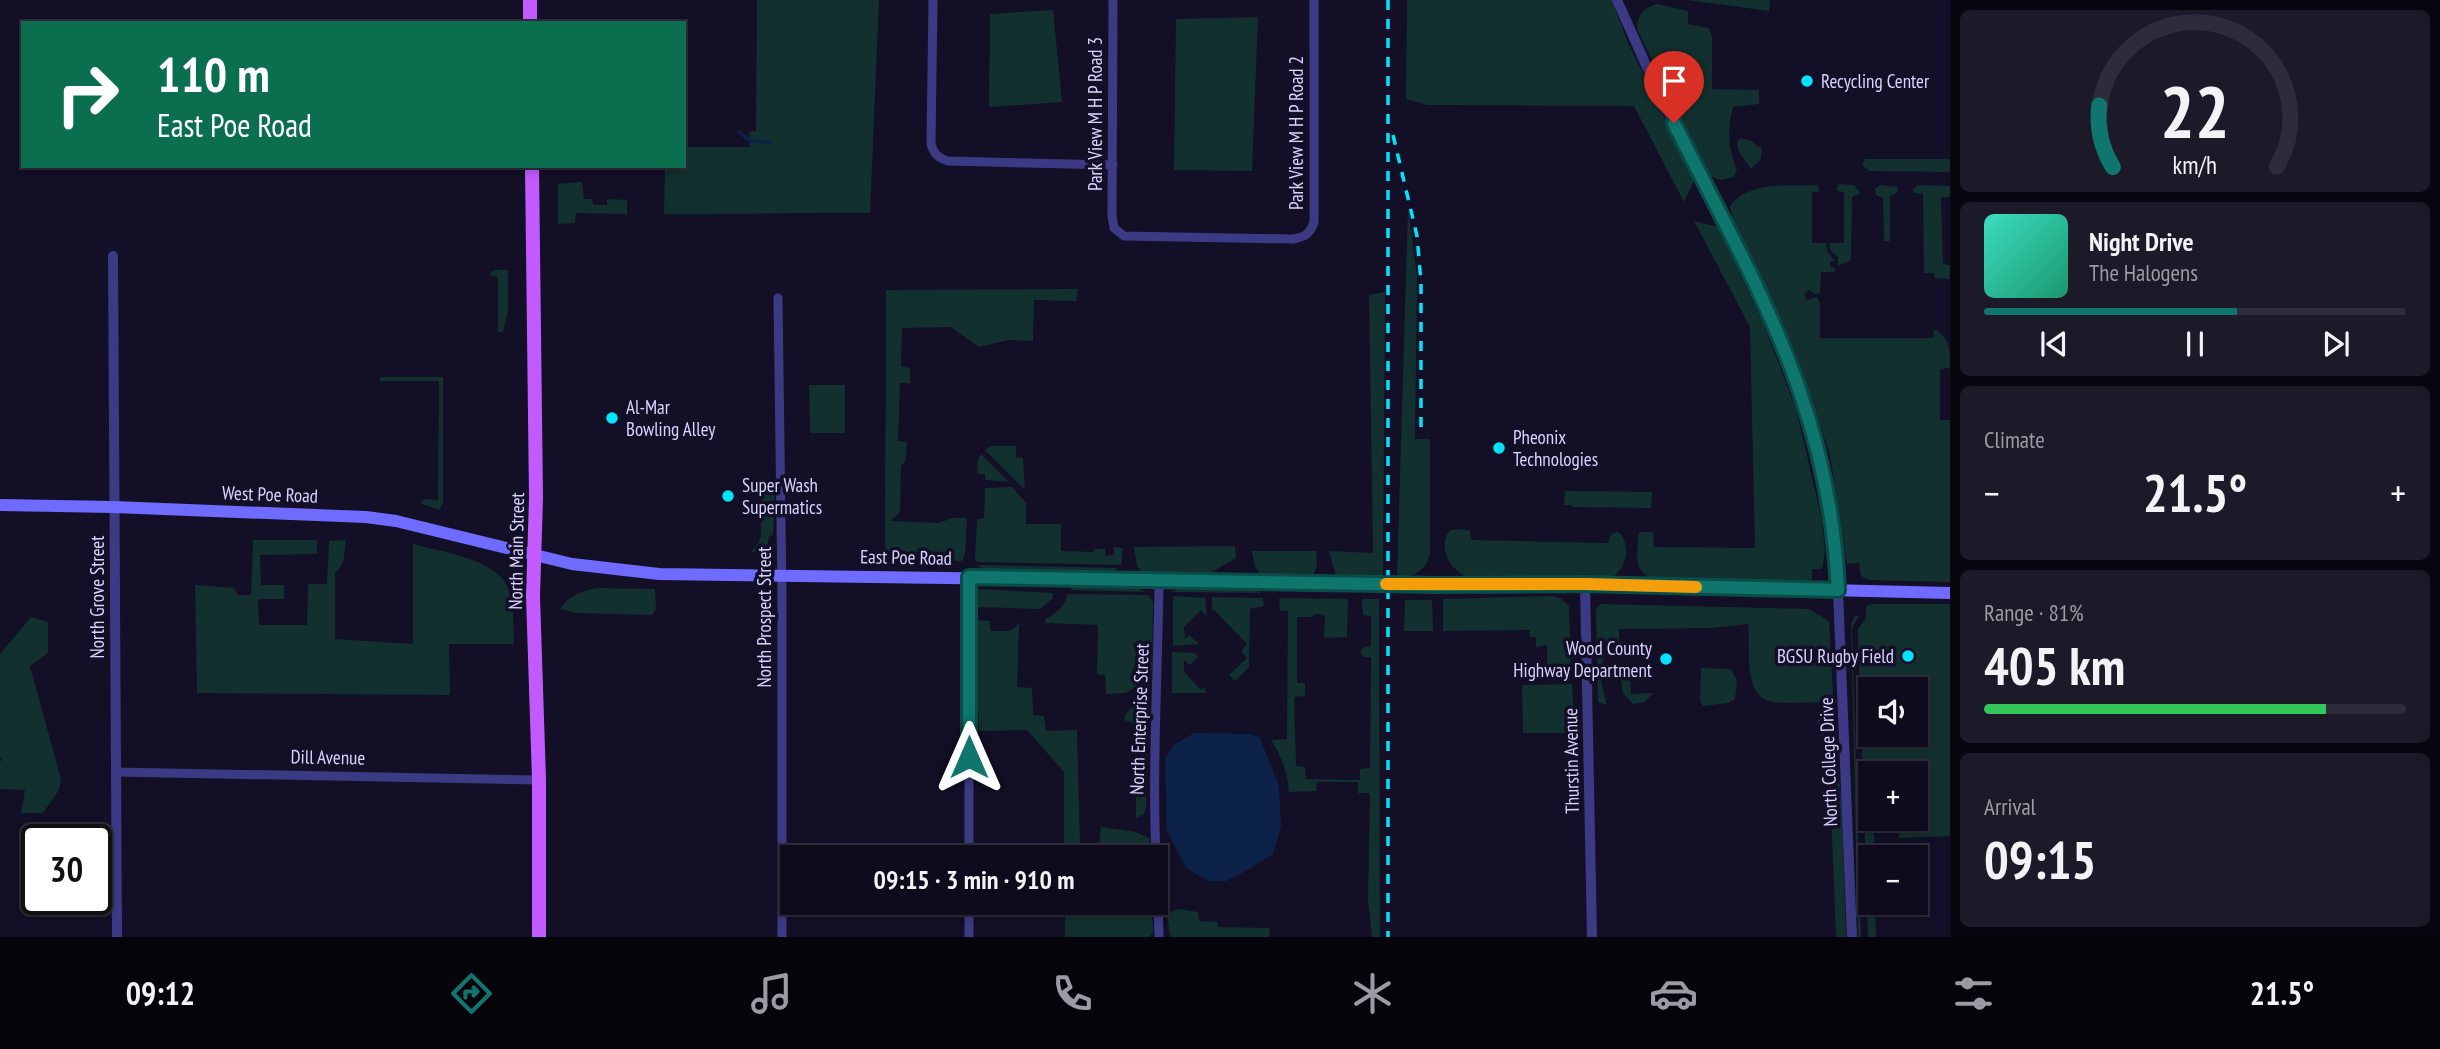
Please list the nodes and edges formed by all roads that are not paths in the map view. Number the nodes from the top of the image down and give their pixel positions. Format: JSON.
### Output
{"nodes":[{"id":1,"x":530,"y":0,"type":"edge"},
{"id":2,"x":933,"y":0,"type":"edge"},
{"id":3,"x":1113,"y":0,"type":"edge"},
{"id":4,"x":1314,"y":0,"type":"edge"},
{"id":5,"x":1617,"y":0,"type":"edge"},
{"id":6,"x":530,"y":21,"type":"edge"},
{"id":7,"x":1113,"y":165,"type":"junction"},
{"id":8,"x":532,"y":168,"type":"edge"},
{"id":9,"x":1114,"y":228,"type":"joint"},
{"id":10,"x":113,"y":256,"type":"dead end"},
{"id":11,"x":778,"y":298,"type":"dead end"},
{"id":12,"x":0,"y":505,"type":"edge"},
{"id":13,"x":114,"y":507,"type":"junction"},
{"id":14,"x":535,"y":554,"type":"junction"},
{"id":15,"x":782,"y":575,"type":"junction"},
{"id":16,"x":969,"y":577,"type":"junction"},
{"id":17,"x":1159,"y":581,"type":"junction"},
{"id":18,"x":1585,"y":584,"type":"junction"},
{"id":19,"x":1838,"y":590,"type":"junction"},
{"id":20,"x":1950,"y":593,"type":"edge"},
{"id":21,"x":116,"y":772,"type":"junction"},
{"id":22,"x":539,"y":780,"type":"junction"},
{"id":23,"x":969,"y":845,"type":"edge"},
{"id":24,"x":1156,"y":845,"type":"edge"},
{"id":25,"x":969,"y":915,"type":"edge"},
{"id":26,"x":1158,"y":915,"type":"edge"},
{"id":27,"x":117,"y":937,"type":"edge"},
{"id":28,"x":539,"y":937,"type":"edge"},
{"id":29,"x":782,"y":937,"type":"edge"},
{"id":30,"x":969,"y":937,"type":"edge"},
{"id":31,"x":1159,"y":937,"type":"edge"},
{"id":32,"x":1592,"y":937,"type":"edge"},
{"id":33,"x":1852,"y":937,"type":"edge"}],
"edges":[{"from":1,"to":6,"type":"main road"},
{"from":2,"to":7,"type":"street"},
{"from":3,"to":7,"type":"street","name":"Park View M H P Road 3"},
{"from":4,"to":9,"type":"street","name":"Park View M H P Road 2"},
{"from":5,"to":19,"type":"street","name":"North College Drive"},
{"from":7,"to":9,"type":"street","name":"Park View M H P Road 3"},
{"from":8,"to":14,"type":"main road","name":"North Main Street"},
{"from":10,"to":13,"type":"street","name":"North Grove Street"},
{"from":11,"to":15,"type":"street","name":"North Prospect Street"},
{"from":12,"to":13,"type":"main road","name":"West Poe Road"},
{"from":13,"to":14,"type":"main road","name":"West Poe Road"},
{"from":13,"to":21,"type":"street","name":"North Grove Street"},
{"from":14,"to":15,"type":"main road","name":"East Poe Road"},
{"from":14,"to":22,"type":"main road","name":"North Main Street"},
{"from":15,"to":16,"type":"main road","name":"East Poe Road"},
{"from":15,"to":29,"type":"street","name":"North Prospect Street"},
{"from":16,"to":17,"type":"main road","name":"East Poe Road"},
{"from":16,"to":23,"type":"street"},
{"from":17,"to":18,"type":"main road","name":"East Poe Road"},
{"from":17,"to":24,"type":"street","name":"North Enterprise Street"},
{"from":18,"to":19,"type":"main road","name":"East Poe Road"},
{"from":18,"to":32,"type":"street","name":"Thurstin Avenue"},
{"from":19,"to":20,"type":"main road","name":"East Poe Road"},
{"from":19,"to":33,"type":"street","name":"North College Drive"},
{"from":21,"to":22,"type":"street","name":"Dill Avenue"},
{"from":21,"to":27,"type":"street","name":"North Grove Street"},
{"from":22,"to":28,"type":"main road","name":"North Main Street"},
{"from":25,"to":30,"type":"street"},
{"from":26,"to":31,"type":"street"}]}
